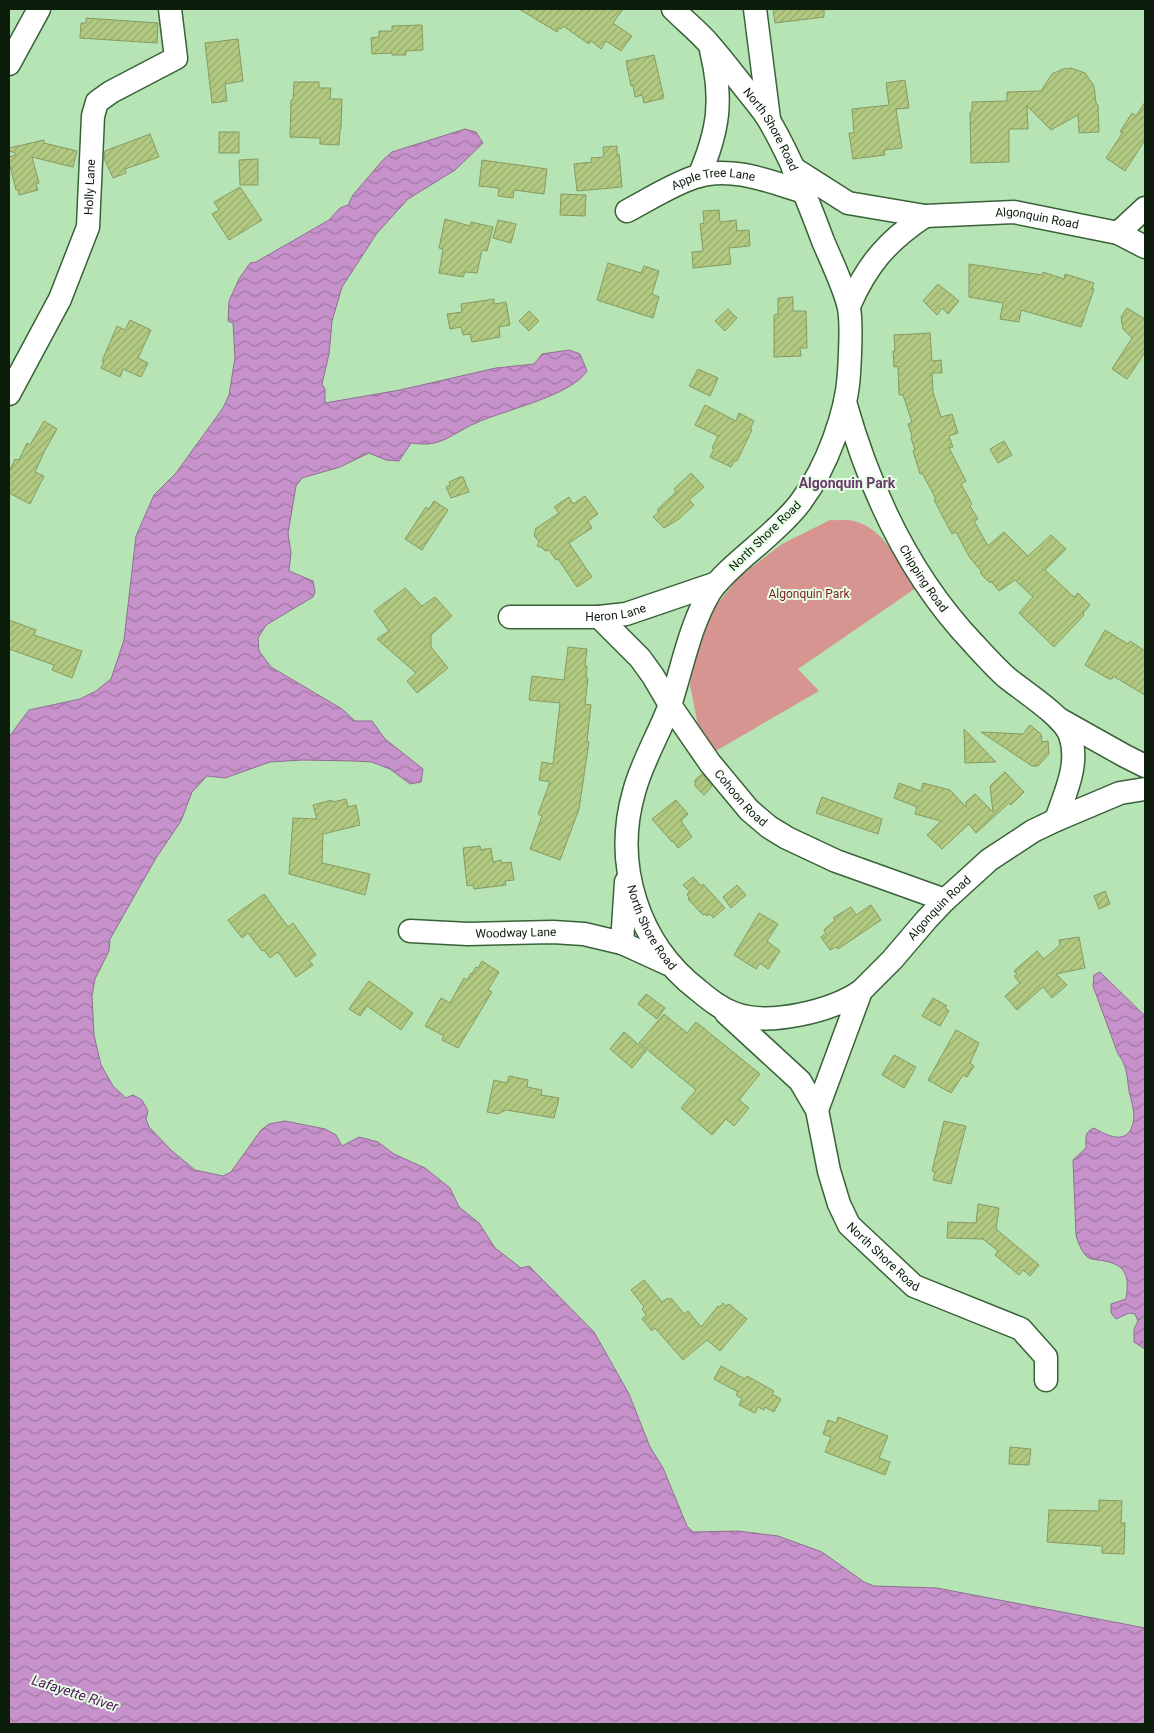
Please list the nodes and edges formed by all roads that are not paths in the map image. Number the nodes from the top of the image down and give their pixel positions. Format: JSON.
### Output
{"nodes":[{"id":1,"x":39,"y":9,"type":"edge"},
{"id":2,"x":170,"y":9,"type":"edge"},
{"id":3,"x":673,"y":9,"type":"edge"},
{"id":4,"x":755,"y":9,"type":"edge"},
{"id":5,"x":710,"y":44,"type":"junction"},
{"id":6,"x":9,"y":64,"type":"edge"},
{"id":7,"x":769,"y":120,"type":"junction"},
{"id":8,"x":792,"y":168,"type":"junction"},
{"id":9,"x":699,"y":176,"type":"junction"},
{"id":10,"x":804,"y":192,"type":"junction"},
{"id":11,"x":1145,"y":208,"type":"edge"},
{"id":12,"x":626,"y":211,"type":"dead end"},
{"id":13,"x":925,"y":216,"type":"junction"},
{"id":14,"x":1118,"y":233,"type":"junction"},
{"id":15,"x":1145,"y":247,"type":"edge"},
{"id":16,"x":848,"y":306,"type":"junction"},
{"id":17,"x":9,"y":394,"type":"edge"},
{"id":18,"x":845,"y":401,"type":"junction"},
{"id":19,"x":717,"y":583,"type":"junction"},
{"id":20,"x":510,"y":617,"type":"dead end"},
{"id":21,"x":599,"y":617,"type":"junction"},
{"id":22,"x":670,"y":706,"type":"junction"},
{"id":23,"x":1058,"y":719,"type":"junction"},
{"id":24,"x":1145,"y":766,"type":"edge"},
{"id":25,"x":1145,"y":789,"type":"edge"},
{"id":26,"x":1056,"y":820,"type":"junction"},
{"id":27,"x":628,"y":872,"type":"junction"},
{"id":28,"x":946,"y":900,"type":"junction"},
{"id":29,"x":410,"y":931,"type":"dead end"},
{"id":30,"x":622,"y":943,"type":"junction"},
{"id":31,"x":671,"y":966,"type":"junction"},
{"id":32,"x":860,"y":991,"type":"junction"},
{"id":33,"x":722,"y":1010,"type":"junction"},
{"id":34,"x":818,"y":1110,"type":"junction"},
{"id":35,"x":1046,"y":1380,"type":"dead end"}],
"edges":[{"from":1,"to":6,"type":"street"},
{"from":2,"to":17,"type":"street","name":"Holly Lane"},
{"from":3,"to":5,"type":"street","name":"North Shore Road"},
{"from":4,"to":7,"type":"street"},
{"from":5,"to":7,"type":"street","name":"North Shore Road"},
{"from":5,"to":9,"type":"street"},
{"from":7,"to":8,"type":"street","name":"North Shore Road"},
{"from":8,"to":10,"type":"street","name":"North Shore Road"},
{"from":8,"to":13,"type":"street","name":"Algonquin Road"},
{"from":9,"to":10,"type":"street","name":"Apple Tree Lane"},
{"from":9,"to":12,"type":"street","name":"Apple Tree Lane"},
{"from":10,"to":16,"type":"street","name":"North Shore Road"},
{"from":11,"to":14,"type":"street"},
{"from":13,"to":14,"type":"street","name":"Algonquin Road"},
{"from":13,"to":16,"type":"street","name":"Algonquin Road"},
{"from":14,"to":15,"type":"street","name":"Algonquin Road"},
{"from":16,"to":18,"type":"street","name":"North Shore Road"},
{"from":18,"to":19,"type":"street","name":"North Shore Road"},
{"from":18,"to":23,"type":"street","name":"Chipping Road"},
{"from":19,"to":21,"type":"street","name":"Heron Lane"},
{"from":19,"to":22,"type":"street","name":"North Shore Road"},
{"from":20,"to":21,"type":"street","name":"Heron Lane"},
{"from":21,"to":22,"type":"street","name":"Cohoon Road"},
{"from":22,"to":27,"type":"street","name":"North Shore Road"},
{"from":22,"to":28,"type":"street","name":"Cohoon Road"},
{"from":23,"to":24,"type":"street","name":"Chipping Road"},
{"from":23,"to":26,"type":"street","name":"Chipping Road"},
{"from":25,"to":26,"type":"street","name":"Algonquin Road"},
{"from":26,"to":28,"type":"street","name":"Algonquin Road"},
{"from":27,"to":30,"type":"street"},
{"from":27,"to":31,"type":"street","name":"North Shore Road"},
{"from":28,"to":32,"type":"street","name":"Algonquin Road"},
{"from":29,"to":30,"type":"street","name":"Woodway Lane"},
{"from":30,"to":31,"type":"street","name":"Woodway Lane"},
{"from":31,"to":33,"type":"street","name":"North Shore Road"},
{"from":32,"to":33,"type":"street","name":"North Shore Road"},
{"from":32,"to":34,"type":"street","name":"Algonquin Road"},
{"from":33,"to":34,"type":"street","name":"North Shore Road"},
{"from":34,"to":35,"type":"street","name":"North Shore Road"}]}
